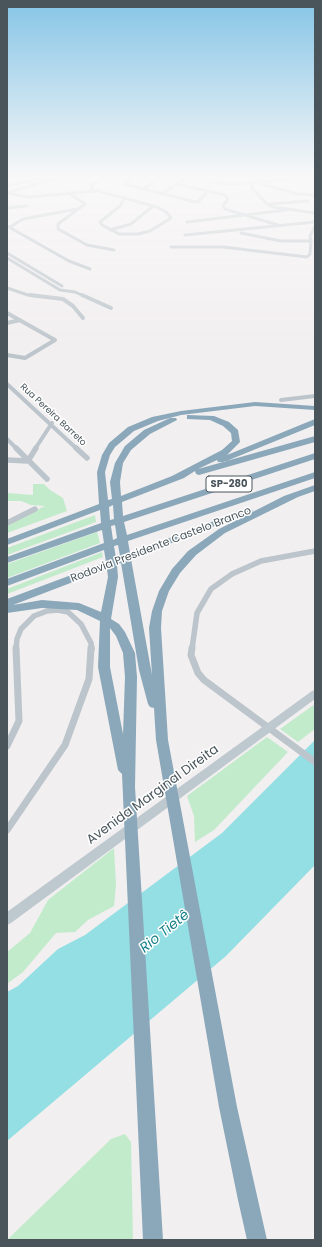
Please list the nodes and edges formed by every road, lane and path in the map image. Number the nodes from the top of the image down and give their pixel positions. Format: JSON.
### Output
{"nodes":[{"id":1,"x":25,"y":236,"type":"edge"},
{"id":2,"x":71,"y":236,"type":"edge"},
{"id":3,"x":259,"y":236,"type":"edge"},
{"id":4,"x":310,"y":236,"type":"joint"},
{"id":5,"x":315,"y":239,"type":"edge"},
{"id":6,"x":310,"y":241,"type":"junction"},
{"id":7,"x":172,"y":247,"type":"dead end"},
{"id":8,"x":114,"y":250,"type":"dead end"},
{"id":9,"x":7,"y":253,"type":"edge"},
{"id":10,"x":7,"y":258,"type":"edge"},
{"id":11,"x":90,"y":269,"type":"dead end"},
{"id":12,"x":7,"y":288,"type":"edge"},
{"id":13,"x":65,"y":290,"type":"junction"},
{"id":14,"x":57,"y":298,"type":"junction"},
{"id":15,"x":111,"y":308,"type":"dead end"},
{"id":16,"x":9,"y":315,"type":"edge"},
{"id":17,"x":84,"y":318,"type":"dead end"},
{"id":18,"x":20,"y":320,"type":"junction"},
{"id":19,"x":7,"y":322,"type":"edge"},
{"id":20,"x":7,"y":355,"type":"edge"},
{"id":21,"x":7,"y":384,"type":"edge"},
{"id":22,"x":315,"y":396,"type":"edge"},
{"id":23,"x":281,"y":400,"type":"dead end"},
{"id":24,"x":315,"y":408,"type":"edge"},
{"id":25,"x":315,"y":422,"type":"edge"},
{"id":26,"x":52,"y":424,"type":"junction"},
{"id":27,"x":7,"y":439,"type":"edge"},
{"id":28,"x":315,"y":439,"type":"edge"},
{"id":29,"x":315,"y":456,"type":"edge"},
{"id":30,"x":87,"y":458,"type":"dead end"},
{"id":31,"x":7,"y":460,"type":"edge"},
{"id":32,"x":28,"y":461,"type":"junction"},
{"id":33,"x":315,"y":475,"type":"edge"},
{"id":34,"x":175,"y":478,"type":"junction"},
{"id":35,"x":47,"y":480,"type":"dead end"},
{"id":36,"x":315,"y":488,"type":"edge"},
{"id":37,"x":294,"y":496,"type":"junction"},
{"id":38,"x":35,"y":509,"type":"dead end"},
{"id":39,"x":7,"y":523,"type":"edge"},
{"id":40,"x":7,"y":542,"type":"edge"},
{"id":41,"x":315,"y":551,"type":"edge"},
{"id":42,"x":7,"y":560,"type":"edge"},
{"id":43,"x":7,"y":583,"type":"edge"},
{"id":44,"x":7,"y":603,"type":"edge"},
{"id":45,"x":7,"y":609,"type":"edge"},
{"id":46,"x":315,"y":694,"type":"edge"},
{"id":47,"x":161,"y":736,"type":"junction"},
{"id":48,"x":7,"y":746,"type":"edge"},
{"id":49,"x":315,"y":762,"type":"edge"},
{"id":50,"x":128,"y":791,"type":"junction"},
{"id":51,"x":7,"y":830,"type":"edge"},
{"id":52,"x":7,"y":918,"type":"edge"},
{"id":53,"x":153,"y":1240,"type":"edge"},
{"id":54,"x":257,"y":1240,"type":"edge"}],
"edges":[{"from":1,"to":11,"type":"street"},
{"from":2,"to":8,"type":"street"},
{"from":3,"to":6,"type":"street"},
{"from":4,"to":5,"type":"street"},
{"from":4,"to":6,"type":"street"},
{"from":6,"to":7,"type":"street"},
{"from":9,"to":13,"type":"street"},
{"from":10,"to":13,"type":"street"},
{"from":12,"to":14,"type":"street"},
{"from":13,"to":14,"type":"street"},
{"from":13,"to":15,"type":"street"},
{"from":14,"to":17,"type":"street"},
{"from":16,"to":18,"type":"street"},
{"from":18,"to":19,"type":"street"},
{"from":18,"to":20,"type":"street"},
{"from":21,"to":26,"type":"street","name":"Rua Pereira Barreto"},
{"from":22,"to":23,"type":"street"},
{"from":24,"to":50,"type":"highway"},
{"from":25,"to":34,"type":"highway"},
{"from":26,"to":30,"type":"street","name":"Rua Pereira Barreto"},
{"from":26,"to":32,"type":"street"},
{"from":27,"to":32,"type":"street"},
{"from":28,"to":34,"type":"highway"},
{"from":29,"to":42,"type":"highway","number":"SP-280"},
{"from":31,"to":32,"type":"street"},
{"from":32,"to":35,"type":"street"},
{"from":33,"to":43,"type":"highway","name":"Rodovia Presidente Castelo Branco","number":"SP-280"},
{"from":34,"to":40,"type":"highway"},
{"from":34,"to":47,"type":"highway"},
{"from":36,"to":37,"type":"highway","name":"Rodovia Presidente Castelo Branco"},
{"from":37,"to":44,"type":"highway","name":"Rodovia Presidente Castelo Branco"},
{"from":37,"to":47,"type":"highway"},
{"from":38,"to":39,"type":"street"},
{"from":41,"to":49,"type":"street"},
{"from":45,"to":50,"type":"highway"},
{"from":46,"to":52,"type":"main road","name":"Avenida Marginal Direita"},
{"from":47,"to":54,"type":"highway"},
{"from":48,"to":51,"type":"street"},
{"from":50,"to":53,"type":"highway"}]}
